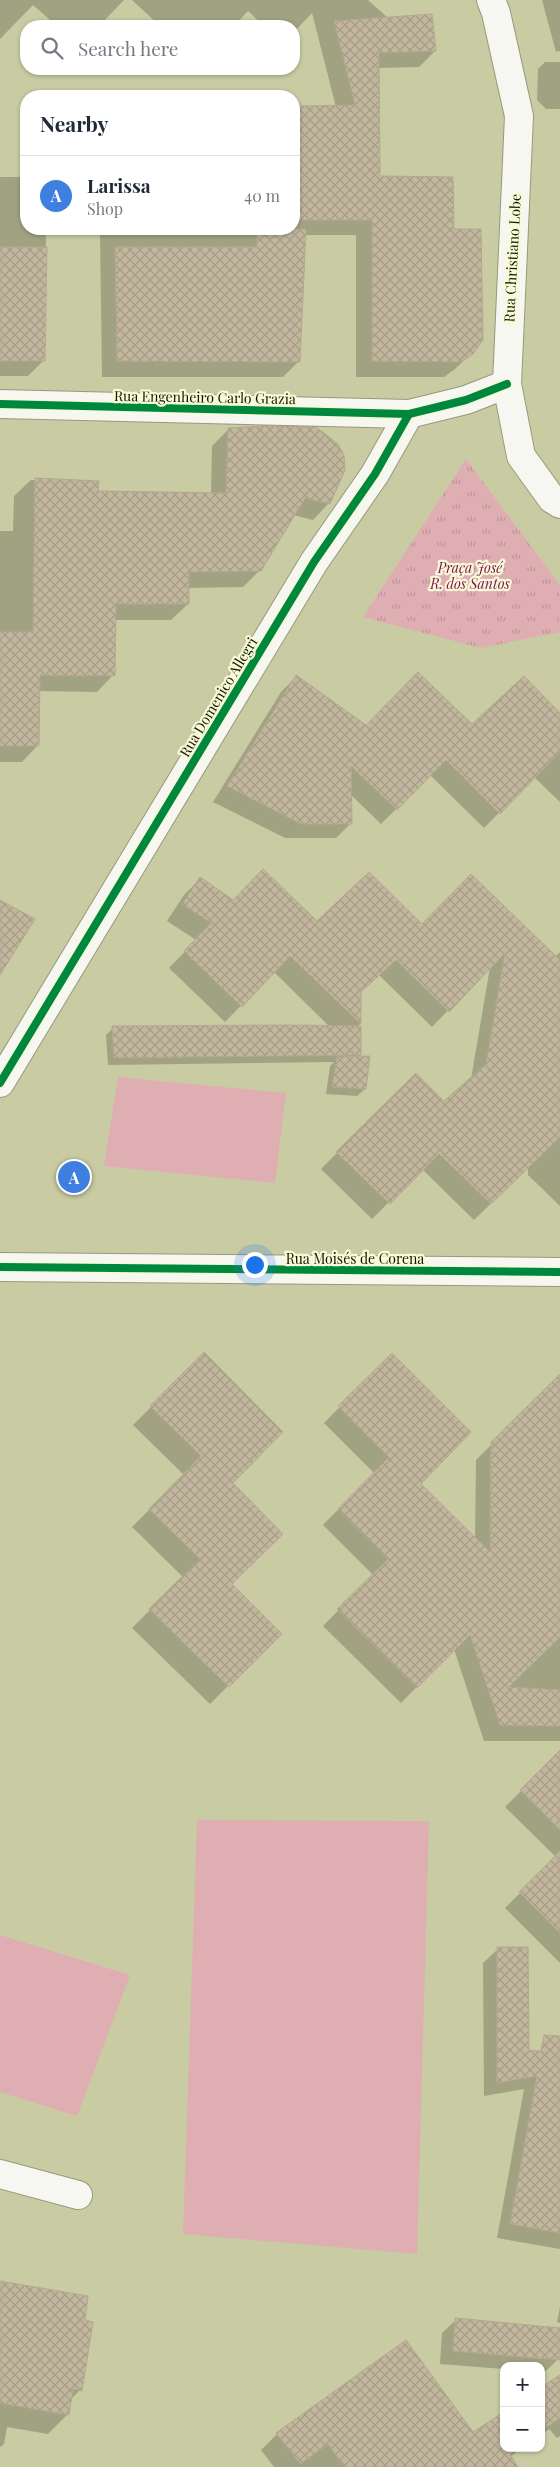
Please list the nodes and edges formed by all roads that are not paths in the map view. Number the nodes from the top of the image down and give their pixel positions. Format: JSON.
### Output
{"nodes":[{"id":1,"x":491,"y":0,"type":"edge"},
{"id":2,"x":507,"y":384,"type":"junction"},
{"id":3,"x":0,"y":404,"type":"edge"},
{"id":4,"x":409,"y":414,"type":"junction"},
{"id":5,"x":560,"y":504,"type":"edge"},
{"id":6,"x":0,"y":1083,"type":"edge"},
{"id":7,"x":0,"y":1267,"type":"edge"},
{"id":8,"x":560,"y":1272,"type":"edge"},
{"id":9,"x":0,"y":2174,"type":"edge"},
{"id":10,"x":78,"y":2195,"type":"dead end"}],
"edges":[{"from":1,"to":2,"type":"street","name":"Rua Christiano Lobe"},
{"from":2,"to":4,"type":"street"},
{"from":2,"to":5,"type":"street","name":"Rua Christiano Lobe"},
{"from":3,"to":4,"type":"street","name":"Rua Engenheiro Carlo Grazia"},
{"from":4,"to":6,"type":"street","name":"Rua Domenico Allegri"},
{"from":7,"to":8,"type":"street","name":"Rua Moisés de Corena"},
{"from":9,"to":10,"type":"street"}]}
